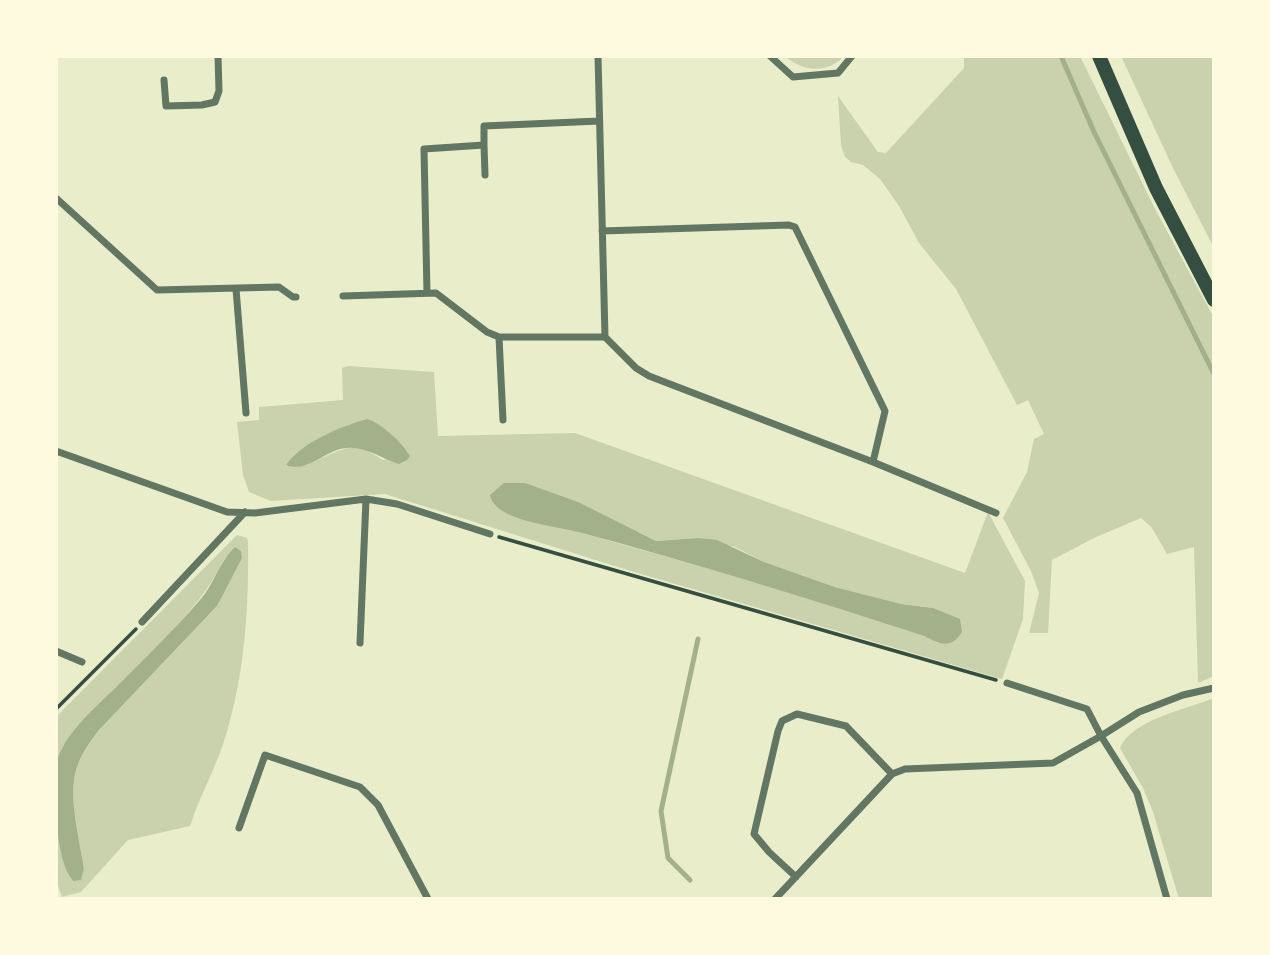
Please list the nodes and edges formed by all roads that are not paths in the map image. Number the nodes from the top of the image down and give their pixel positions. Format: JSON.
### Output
{"nodes":[{"id":1,"x":218,"y":56,"type":"edge"},
{"id":2,"x":598,"y":56,"type":"edge"},
{"id":3,"x":770,"y":56,"type":"edge"},
{"id":4,"x":852,"y":56,"type":"edge"},
{"id":5,"x":1099,"y":56,"type":"edge"},
{"id":6,"x":164,"y":80,"type":"dead end"},
{"id":7,"x":600,"y":121,"type":"junction"},
{"id":8,"x":485,"y":145,"type":"junction"},
{"id":9,"x":485,"y":175,"type":"dead end"},
{"id":10,"x":56,"y":198,"type":"edge"},
{"id":11,"x":602,"y":230,"type":"junction"},
{"id":12,"x":236,"y":289,"type":"junction"},
{"id":13,"x":427,"y":293,"type":"junction"},
{"id":14,"x":342,"y":296,"type":"dead end"},
{"id":15,"x":296,"y":297,"type":"dead end"},
{"id":16,"x":1214,"y":300,"type":"edge"},
{"id":17,"x":499,"y":337,"type":"junction"},
{"id":18,"x":605,"y":337,"type":"junction"},
{"id":19,"x":246,"y":413,"type":"dead end"},
{"id":20,"x":503,"y":420,"type":"dead end"},
{"id":21,"x":56,"y":451,"type":"edge"},
{"id":22,"x":873,"y":462,"type":"junction"},
{"id":23,"x":366,"y":499,"type":"junction"},
{"id":24,"x":245,"y":512,"type":"junction"},
{"id":25,"x":996,"y":513,"type":"dead end"},
{"id":26,"x":490,"y":534,"type":"road end"},
{"id":27,"x":142,"y":622,"type":"road end"},
{"id":28,"x":360,"y":642,"type":"dead end"},
{"id":29,"x":56,"y":651,"type":"edge"},
{"id":30,"x":82,"y":662,"type":"dead end"},
{"id":31,"x":1007,"y":683,"type":"road end"},
{"id":32,"x":1214,"y":688,"type":"edge"},
{"id":33,"x":1101,"y":736,"type":"junction"},
{"id":34,"x":892,"y":774,"type":"junction"},
{"id":35,"x":239,"y":828,"type":"dead end"},
{"id":36,"x":796,"y":877,"type":"junction"},
{"id":37,"x":428,"y":899,"type":"edge"},
{"id":38,"x":775,"y":899,"type":"edge"},
{"id":39,"x":1167,"y":899,"type":"edge"}],
"edges":[{"from":1,"to":6,"type":"street"},
{"from":2,"to":7,"type":"street"},
{"from":3,"to":4,"type":"street"},
{"from":5,"to":16,"type":"main road"},
{"from":7,"to":8,"type":"street"},
{"from":7,"to":11,"type":"street"},
{"from":8,"to":9,"type":"street"},
{"from":8,"to":13,"type":"street"},
{"from":10,"to":12,"type":"street"},
{"from":11,"to":18,"type":"street"},
{"from":11,"to":22,"type":"street"},
{"from":12,"to":15,"type":"street"},
{"from":12,"to":19,"type":"street"},
{"from":13,"to":14,"type":"street"},
{"from":13,"to":17,"type":"street"},
{"from":17,"to":18,"type":"street"},
{"from":17,"to":20,"type":"street"},
{"from":18,"to":22,"type":"street"},
{"from":21,"to":24,"type":"street"},
{"from":22,"to":25,"type":"street"},
{"from":23,"to":24,"type":"street"},
{"from":23,"to":26,"type":"street"},
{"from":23,"to":28,"type":"street"},
{"from":24,"to":27,"type":"street"},
{"from":29,"to":30,"type":"street"},
{"from":31,"to":33,"type":"street"},
{"from":32,"to":33,"type":"street"},
{"from":33,"to":34,"type":"street"},
{"from":33,"to":39,"type":"street"},
{"from":34,"to":36,"type":"street"},
{"from":34,"to":36,"type":"street"},
{"from":35,"to":37,"type":"street"},
{"from":36,"to":38,"type":"street"}]}
